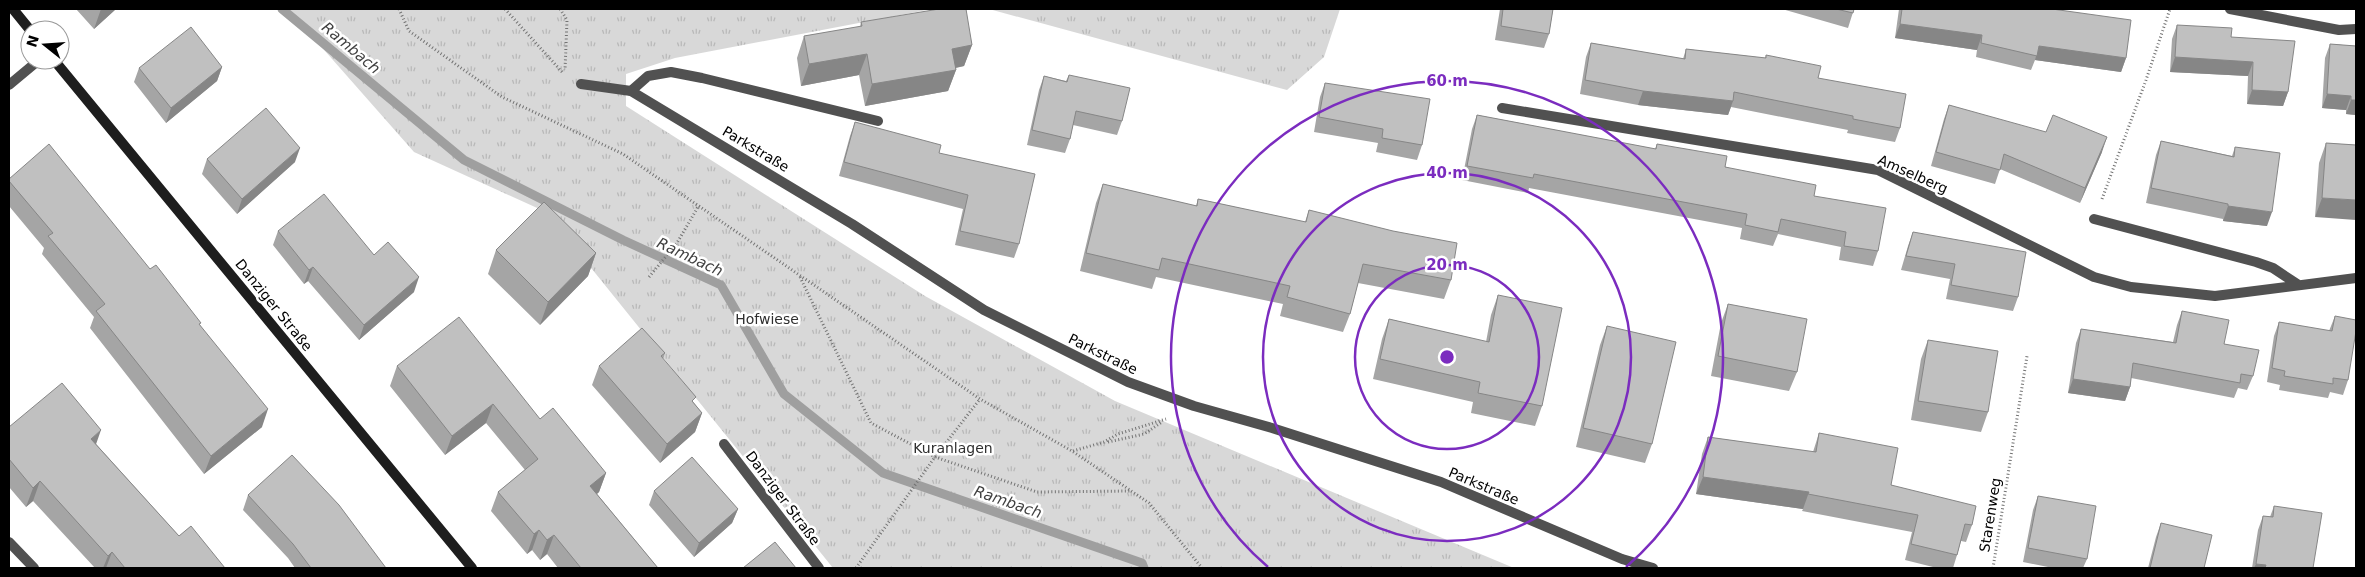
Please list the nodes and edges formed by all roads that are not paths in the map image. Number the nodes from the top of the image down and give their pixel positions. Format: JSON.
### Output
{"nodes":[{"id":1,"x":12,"y":9,"type":"edge"},
{"id":2,"x":2230,"y":9,"type":"edge"},
{"id":3,"x":21,"y":20,"type":"edge"},
{"id":4,"x":2356,"y":29,"type":"edge"},
{"id":5,"x":27,"y":70,"type":"edge"},
{"id":6,"x":62,"y":70,"type":"edge"},
{"id":7,"x":581,"y":84,"type":"dead end"},
{"id":8,"x":9,"y":85,"type":"edge"},
{"id":9,"x":631,"y":91,"type":"junction"},
{"id":10,"x":1502,"y":108,"type":"dead end"},
{"id":11,"x":878,"y":121,"type":"dead end"},
{"id":12,"x":2094,"y":219,"type":"road end"},
{"id":13,"x":2356,"y":278,"type":"edge"},
{"id":14,"x":2296,"y":284,"type":"junction"},
{"id":15,"x":724,"y":444,"type":"dead end"},
{"id":16,"x":9,"y":542,"type":"edge"},
{"id":17,"x":34,"y":568,"type":"edge"},
{"id":18,"x":472,"y":568,"type":"edge"},
{"id":19,"x":819,"y":568,"type":"edge"},
{"id":20,"x":1653,"y":568,"type":"edge"}],
"edges":[{"from":1,"to":3,"type":"main road"},
{"from":2,"to":4,"type":"street"},
{"from":5,"to":8,"type":"street"},
{"from":6,"to":18,"type":"main road","name":"Danziger Straße"},
{"from":7,"to":9,"type":"street","name":"Parkstraße"},
{"from":9,"to":11,"type":"street"},
{"from":9,"to":20,"type":"street","name":"Parkstraße"},
{"from":10,"to":14,"type":"street","name":"Amselberg"},
{"from":12,"to":14,"type":"street"},
{"from":13,"to":14,"type":"street","name":"Amselberg"},
{"from":15,"to":19,"type":"street","name":"Danziger Straße"},
{"from":16,"to":17,"type":"street"}]}
